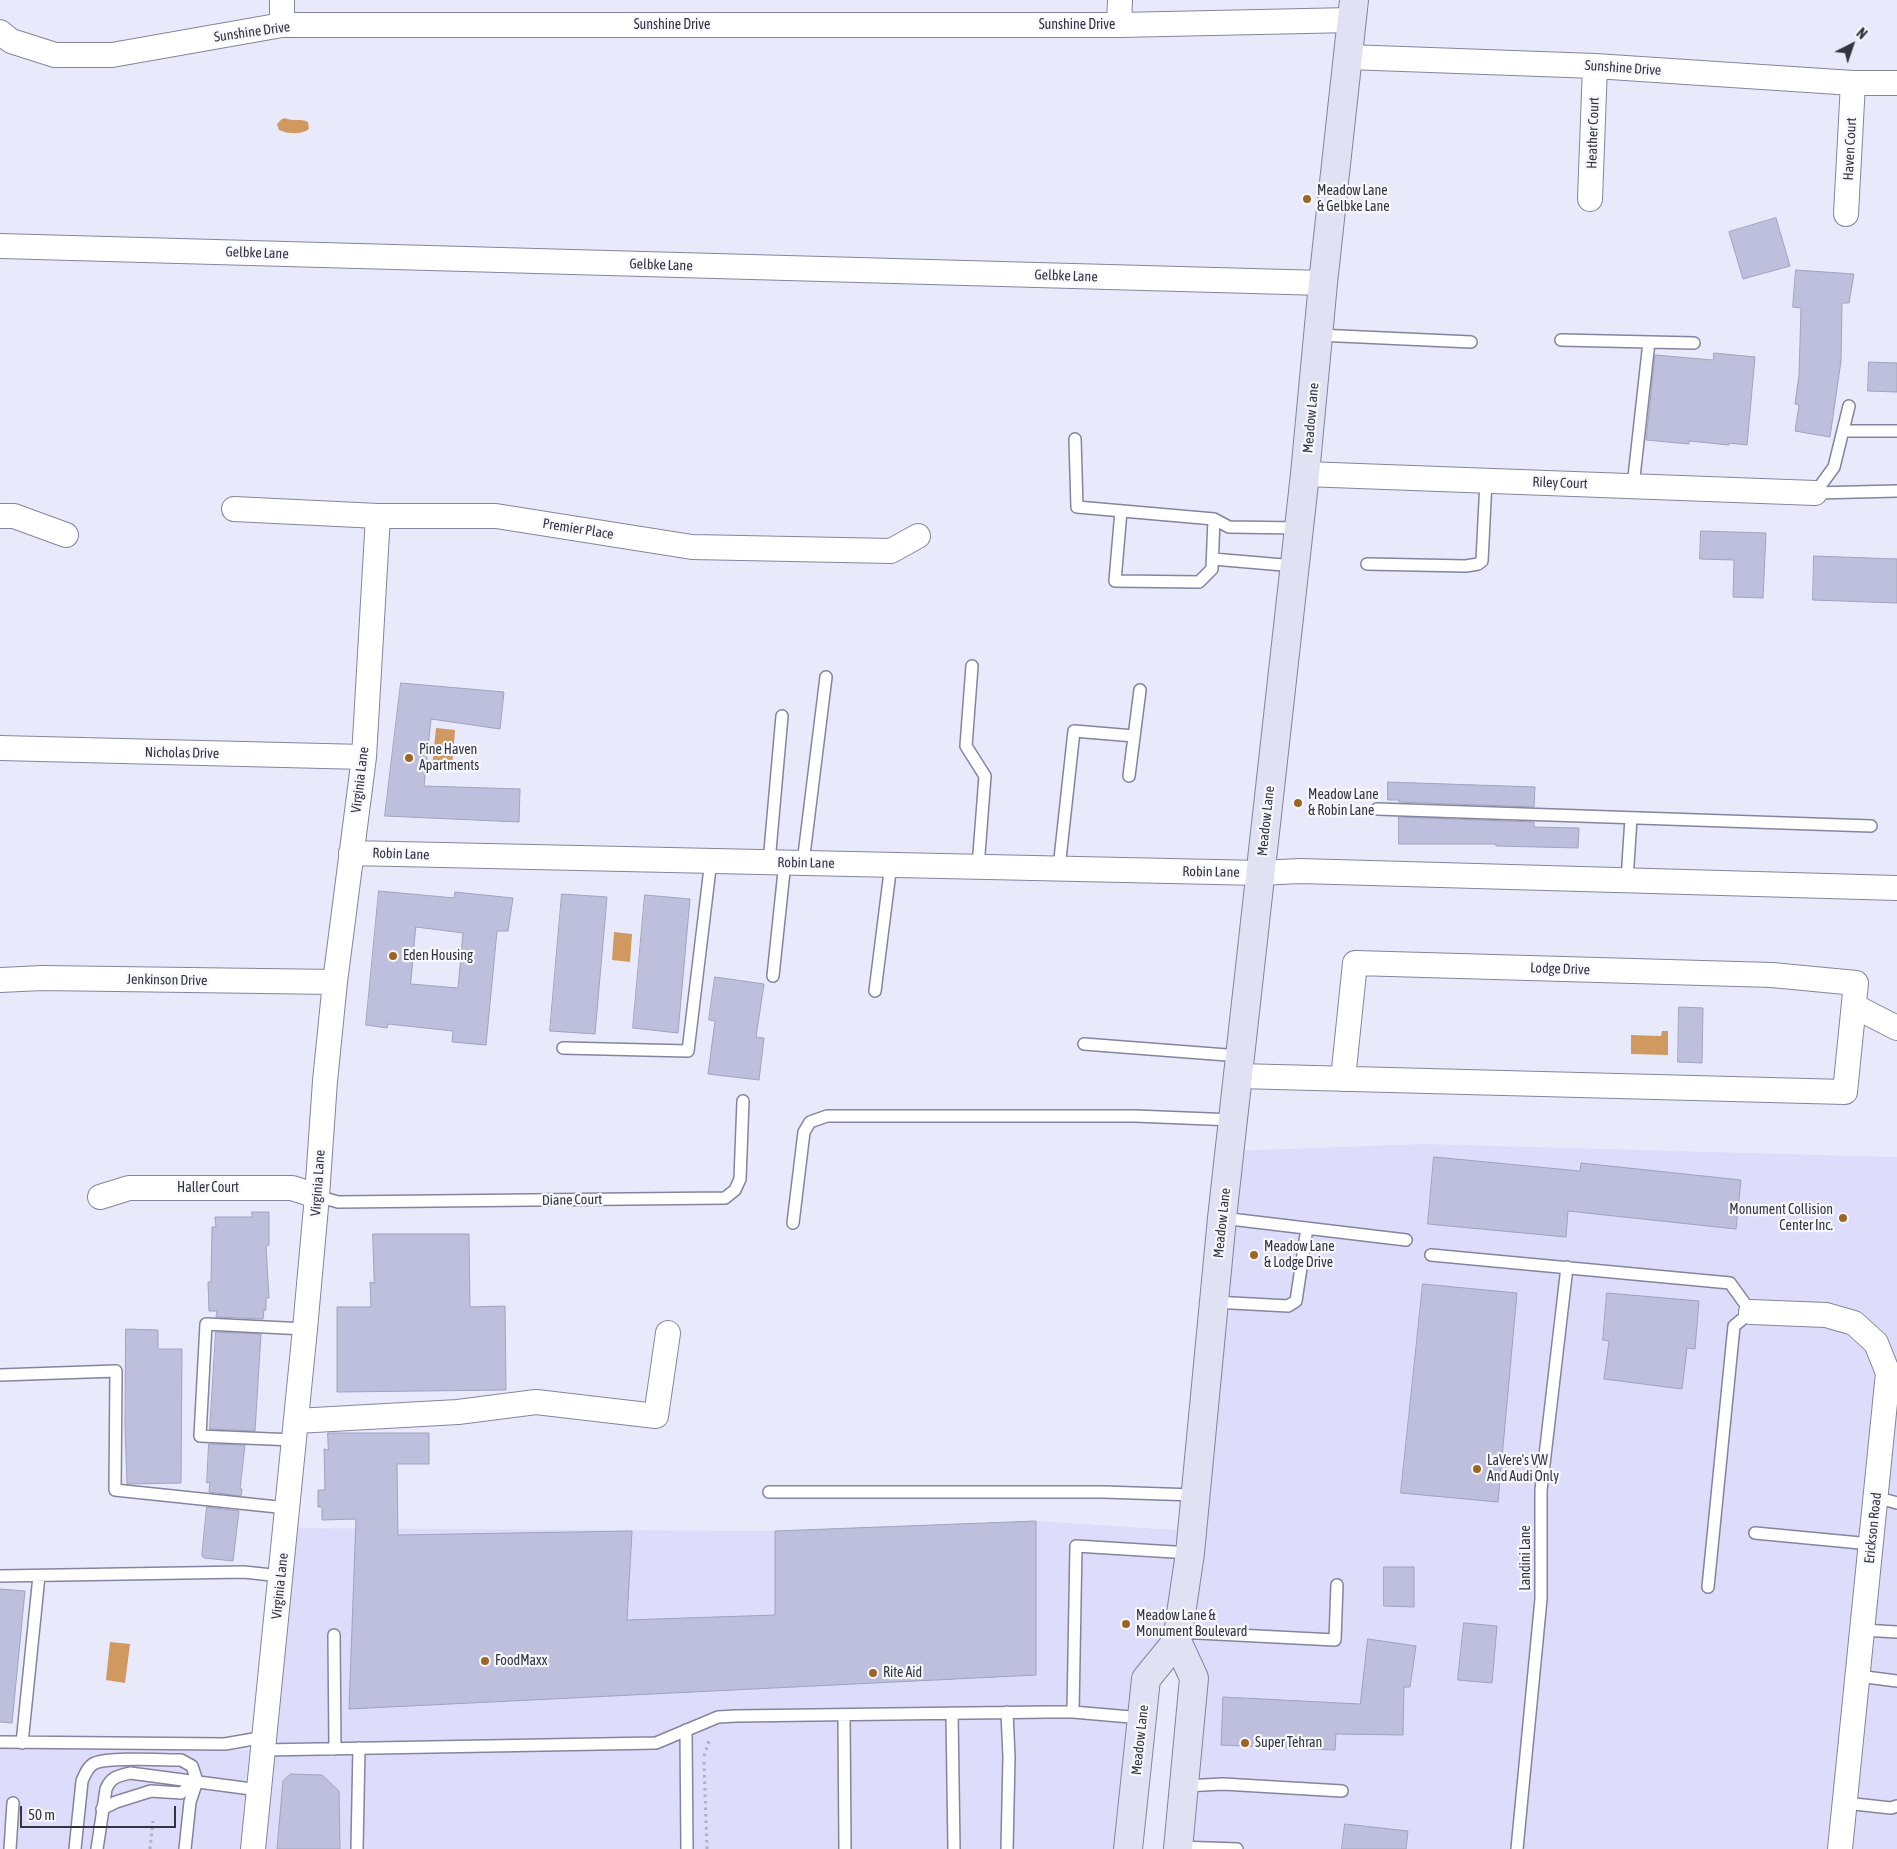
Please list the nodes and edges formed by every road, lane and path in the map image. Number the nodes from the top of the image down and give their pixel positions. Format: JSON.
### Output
{"nodes":[{"id":1,"x":282,"y":0,"type":"edge"},
{"id":2,"x":1120,"y":0,"type":"edge"},
{"id":3,"x":1353,"y":10,"type":"edge"},
{"id":4,"x":282,"y":25,"type":"junction"},
{"id":5,"x":1119,"y":25,"type":"junction"},
{"id":6,"x":0,"y":32,"type":"edge"},
{"id":7,"x":1348,"y":57,"type":"junction"},
{"id":8,"x":1595,"y":66,"type":"junction"},
{"id":9,"x":1853,"y":83,"type":"junction"},
{"id":10,"x":1897,"y":83,"type":"edge"},
{"id":11,"x":1590,"y":199,"type":"dead end"},
{"id":12,"x":1846,"y":214,"type":"dead end"},
{"id":13,"x":0,"y":246,"type":"edge"},
{"id":14,"x":1323,"y":283,"type":"junction"},
{"id":15,"x":1318,"y":334,"type":"junction"},
{"id":16,"x":1561,"y":340,"type":"dead end"},
{"id":17,"x":1471,"y":342,"type":"dead end"},
{"id":18,"x":1648,"y":342,"type":"junction"},
{"id":19,"x":1694,"y":343,"type":"dead end"},
{"id":20,"x":1849,"y":406,"type":"dead end"},
{"id":21,"x":1842,"y":431,"type":"junction"},
{"id":22,"x":1897,"y":431,"type":"edge"},
{"id":23,"x":1075,"y":439,"type":"dead end"},
{"id":24,"x":1306,"y":474,"type":"junction"},
{"id":25,"x":1486,"y":481,"type":"junction"},
{"id":26,"x":1633,"y":486,"type":"junction"},
{"id":27,"x":1897,"y":492,"type":"edge"},
{"id":28,"x":1815,"y":493,"type":"junction"},
{"id":29,"x":234,"y":509,"type":"dead end"},
{"id":30,"x":1121,"y":511,"type":"junction"},
{"id":31,"x":0,"y":516,"type":"edge"},
{"id":32,"x":378,"y":516,"type":"junction"},
{"id":33,"x":1214,"y":519,"type":"junction"},
{"id":34,"x":1299,"y":528,"type":"junction"},
{"id":35,"x":66,"y":535,"type":"dead end"},
{"id":36,"x":918,"y":536,"type":"dead end"},
{"id":37,"x":1213,"y":559,"type":"junction"},
{"id":38,"x":1367,"y":564,"type":"dead end"},
{"id":39,"x":1295,"y":566,"type":"junction"},
{"id":40,"x":972,"y":666,"type":"dead end"},
{"id":41,"x":826,"y":676,"type":"dead end"},
{"id":42,"x":1140,"y":690,"type":"dead end"},
{"id":43,"x":782,"y":716,"type":"dead end"},
{"id":44,"x":1134,"y":736,"type":"junction"},
{"id":45,"x":0,"y":748,"type":"edge"},
{"id":46,"x":364,"y":757,"type":"junction"},
{"id":47,"x":1129,"y":776,"type":"dead end"},
{"id":48,"x":1377,"y":809,"type":"dead end"},
{"id":49,"x":1631,"y":818,"type":"junction"},
{"id":50,"x":1871,"y":826,"type":"dead end"},
{"id":51,"x":351,"y":853,"type":"junction"},
{"id":52,"x":710,"y":860,"type":"junction"},
{"id":53,"x":786,"y":862,"type":"junction"},
{"id":54,"x":891,"y":864,"type":"junction"},
{"id":55,"x":978,"y":867,"type":"junction"},
{"id":56,"x":1059,"y":868,"type":"junction"},
{"id":57,"x":1260,"y":873,"type":"junction"},
{"id":58,"x":1628,"y":880,"type":"junction"},
{"id":59,"x":1897,"y":886,"type":"edge"},
{"id":60,"x":773,"y":976,"type":"dead end"},
{"id":61,"x":0,"y":980,"type":"edge"},
{"id":62,"x":335,"y":982,"type":"junction"},
{"id":63,"x":875,"y":991,"type":"dead end"},
{"id":64,"x":1854,"y":1006,"type":"junction"},
{"id":65,"x":1897,"y":1028,"type":"edge"},
{"id":66,"x":1084,"y":1044,"type":"dead end"},
{"id":67,"x":563,"y":1048,"type":"dead end"},
{"id":68,"x":1240,"y":1066,"type":"junction"},
{"id":69,"x":1343,"y":1079,"type":"junction"},
{"id":70,"x":743,"y":1101,"type":"dead end"},
{"id":71,"x":1235,"y":1120,"type":"junction"},
{"id":72,"x":317,"y":1196,"type":"junction"},
{"id":73,"x":100,"y":1197,"type":"dead end"},
{"id":74,"x":1222,"y":1218,"type":"junction"},
{"id":75,"x":793,"y":1223,"type":"dead end"},
{"id":76,"x":1307,"y":1228,"type":"junction"},
{"id":77,"x":1406,"y":1240,"type":"dead end"},
{"id":78,"x":1430,"y":1255,"type":"dead end"},
{"id":79,"x":1567,"y":1267,"type":"junction"},
{"id":80,"x":1214,"y":1302,"type":"junction"},
{"id":81,"x":1750,"y":1312,"type":"junction"},
{"id":82,"x":305,"y":1329,"type":"junction"},
{"id":83,"x":668,"y":1333,"type":"dead end"},
{"id":84,"x":1890,"y":1361,"type":"edge"},
{"id":85,"x":0,"y":1375,"type":"edge"},
{"id":86,"x":295,"y":1431,"type":"junction"},
{"id":87,"x":769,"y":1492,"type":"dead end"},
{"id":88,"x":1196,"y":1495,"type":"junction"},
{"id":89,"x":1886,"y":1500,"type":"edge"},
{"id":90,"x":288,"y":1508,"type":"junction"},
{"id":91,"x":1755,"y":1532,"type":"dead end"},
{"id":92,"x":1871,"y":1544,"type":"junction"},
{"id":93,"x":1190,"y":1553,"type":"junction"},
{"id":94,"x":0,"y":1576,"type":"edge"},
{"id":95,"x":39,"y":1576,"type":"junction"},
{"id":96,"x":281,"y":1576,"type":"junction"},
{"id":97,"x":1337,"y":1585,"type":"dead end"},
{"id":98,"x":1708,"y":1587,"type":"dead end"},
{"id":99,"x":1862,"y":1630,"type":"junction"},
{"id":100,"x":1897,"y":1632,"type":"edge"},
{"id":101,"x":334,"y":1635,"type":"dead end"},
{"id":102,"x":1178,"y":1637,"type":"junction"},
{"id":103,"x":1858,"y":1676,"type":"junction"},
{"id":104,"x":1897,"y":1681,"type":"edge"},
{"id":105,"x":1007,"y":1712,"type":"junction"},
{"id":106,"x":1072,"y":1712,"type":"junction"},
{"id":107,"x":952,"y":1713,"type":"junction"},
{"id":108,"x":844,"y":1715,"type":"junction"},
{"id":109,"x":1142,"y":1718,"type":"junction"},
{"id":110,"x":686,"y":1730,"type":"junction"},
{"id":111,"x":0,"y":1742,"type":"edge"},
{"id":112,"x":22,"y":1743,"type":"junction"},
{"id":113,"x":264,"y":1743,"type":"junction"},
{"id":114,"x":359,"y":1748,"type":"junction"},
{"id":115,"x":335,"y":1749,"type":"junction"},
{"id":116,"x":197,"y":1781,"type":"junction"},
{"id":117,"x":1184,"y":1786,"type":"junction"},
{"id":118,"x":259,"y":1790,"type":"junction"},
{"id":119,"x":1342,"y":1791,"type":"dead end"},
{"id":120,"x":1845,"y":1802,"type":"junction"},
{"id":121,"x":13,"y":1803,"type":"dead end"},
{"id":122,"x":1897,"y":1806,"type":"edge"},
{"id":123,"x":102,"y":1809,"type":"junction"},
{"id":124,"x":153,"y":1821,"type":"dead end"},
{"id":125,"x":1178,"y":1848,"type":"edge"},
{"id":126,"x":10,"y":1849,"type":"edge"},
{"id":127,"x":75,"y":1849,"type":"edge"},
{"id":128,"x":97,"y":1849,"type":"edge"},
{"id":129,"x":150,"y":1849,"type":"edge"},
{"id":130,"x":185,"y":1849,"type":"edge"},
{"id":131,"x":253,"y":1849,"type":"edge"},
{"id":132,"x":357,"y":1849,"type":"edge"},
{"id":133,"x":687,"y":1849,"type":"edge"},
{"id":134,"x":845,"y":1849,"type":"edge"},
{"id":135,"x":954,"y":1849,"type":"edge"},
{"id":136,"x":1007,"y":1849,"type":"edge"},
{"id":137,"x":1128,"y":1849,"type":"edge"},
{"id":138,"x":1224,"y":1849,"type":"edge"},
{"id":139,"x":1237,"y":1849,"type":"edge"},
{"id":140,"x":1517,"y":1849,"type":"edge"},
{"id":141,"x":1840,"y":1849,"type":"edge"}],
"edges":[{"from":1,"to":4,"type":"street"},
{"from":2,"to":5,"type":"street"},
{"from":3,"to":5,"type":"street","name":"Sunshine Drive"},
{"from":3,"to":7,"type":"street","name":"Meadow Lane"},
{"from":4,"to":5,"type":"street","name":"Sunshine Drive"},
{"from":4,"to":6,"type":"street","name":"Sunshine Drive"},
{"from":7,"to":8,"type":"street","name":"Sunshine Drive"},
{"from":7,"to":14,"type":"street","name":"Meadow Lane"},
{"from":8,"to":9,"type":"street","name":"Sunshine Drive"},
{"from":8,"to":11,"type":"street","name":"Heather Court"},
{"from":9,"to":10,"type":"street","name":"Sunshine Drive"},
{"from":9,"to":12,"type":"street","name":"Haven Court"},
{"from":13,"to":14,"type":"street","name":"Gelbke Lane"},
{"from":14,"to":15,"type":"street","name":"Meadow Lane"},
{"from":15,"to":17,"type":"lane"},
{"from":15,"to":24,"type":"street","name":"Meadow Lane"},
{"from":16,"to":18,"type":"lane"},
{"from":18,"to":19,"type":"lane"},
{"from":18,"to":26,"type":"lane"},
{"from":20,"to":21,"type":"lane"},
{"from":21,"to":22,"type":"lane"},
{"from":21,"to":28,"type":"lane"},
{"from":23,"to":30,"type":"lane"},
{"from":24,"to":25,"type":"street","name":"Riley Court"},
{"from":24,"to":34,"type":"street","name":"Meadow Lane"},
{"from":25,"to":26,"type":"street","name":"Riley Court"},
{"from":25,"to":38,"type":"lane"},
{"from":26,"to":28,"type":"street","name":"Riley Court"},
{"from":27,"to":28,"type":"lane"},
{"from":29,"to":32,"type":"street","name":"Premier Place"},
{"from":30,"to":33,"type":"lane"},
{"from":30,"to":37,"type":"lane"},
{"from":31,"to":35,"type":"street"},
{"from":32,"to":36,"type":"street","name":"Premier Place"},
{"from":32,"to":46,"type":"street","name":"Virginia Lane"},
{"from":33,"to":34,"type":"lane"},
{"from":33,"to":37,"type":"lane"},
{"from":34,"to":39,"type":"street","name":"Meadow Lane"},
{"from":37,"to":39,"type":"lane"},
{"from":39,"to":57,"type":"street","name":"Meadow Lane"},
{"from":40,"to":55,"type":"lane"},
{"from":41,"to":53,"type":"lane"},
{"from":42,"to":44,"type":"lane"},
{"from":43,"to":53,"type":"lane"},
{"from":44,"to":47,"type":"lane"},
{"from":44,"to":56,"type":"lane"},
{"from":45,"to":46,"type":"street","name":"Nicholas Drive"},
{"from":46,"to":51,"type":"street","name":"Virginia Lane"},
{"from":48,"to":49,"type":"lane"},
{"from":49,"to":50,"type":"lane"},
{"from":49,"to":58,"type":"lane"},
{"from":51,"to":52,"type":"street","name":"Robin Lane"},
{"from":51,"to":62,"type":"street","name":"Virginia Lane"},
{"from":52,"to":53,"type":"street","name":"Robin Lane"},
{"from":52,"to":67,"type":"lane"},
{"from":53,"to":54,"type":"street","name":"Robin Lane"},
{"from":53,"to":60,"type":"lane"},
{"from":54,"to":55,"type":"street","name":"Robin Lane"},
{"from":54,"to":63,"type":"lane"},
{"from":55,"to":56,"type":"street","name":"Robin Lane"},
{"from":56,"to":57,"type":"street","name":"Robin Lane"},
{"from":57,"to":58,"type":"street","name":"Robin Lane"},
{"from":57,"to":68,"type":"street","name":"Meadow Lane"},
{"from":58,"to":59,"type":"street","name":"Robin Lane"},
{"from":61,"to":62,"type":"street","name":"Jenkinson Drive"},
{"from":62,"to":72,"type":"street","name":"Virginia Lane"},
{"from":64,"to":65,"type":"street"},
{"from":64,"to":69,"type":"street","name":"Lodge Drive"},
{"from":64,"to":69,"type":"street","name":"Lodge Drive"},
{"from":66,"to":68,"type":"lane"},
{"from":68,"to":69,"type":"street","name":"Lodge Drive"},
{"from":68,"to":71,"type":"street","name":"Meadow Lane"},
{"from":70,"to":72,"type":"lane","name":"Diane Court"},
{"from":71,"to":74,"type":"street","name":"Meadow Lane"},
{"from":71,"to":75,"type":"lane"},
{"from":72,"to":73,"type":"street","name":"Haller Court"},
{"from":72,"to":82,"type":"street","name":"Virginia Lane"},
{"from":74,"to":76,"type":"lane"},
{"from":74,"to":80,"type":"street","name":"Meadow Lane"},
{"from":76,"to":77,"type":"lane"},
{"from":76,"to":80,"type":"lane"},
{"from":78,"to":79,"type":"lane"},
{"from":79,"to":81,"type":"lane"},
{"from":79,"to":140,"type":"lane","name":"Landini Lane"},
{"from":80,"to":88,"type":"street","name":"Meadow Lane"},
{"from":81,"to":84,"type":"street","name":"Erickson Road"},
{"from":81,"to":98,"type":"lane"},
{"from":82,"to":86,"type":"street","name":"Virginia Lane"},
{"from":82,"to":86,"type":"lane"},
{"from":83,"to":86,"type":"street"},
{"from":84,"to":89,"type":"street","name":"Erickson Road"},
{"from":85,"to":90,"type":"lane"},
{"from":86,"to":90,"type":"street","name":"Virginia Lane"},
{"from":87,"to":88,"type":"lane"},
{"from":88,"to":93,"type":"street","name":"Meadow Lane"},
{"from":89,"to":92,"type":"street","name":"Erickson Road"},
{"from":90,"to":96,"type":"street","name":"Virginia Lane"},
{"from":91,"to":92,"type":"lane"},
{"from":92,"to":99,"type":"street","name":"Erickson Road"},
{"from":93,"to":102,"type":"street","name":"Meadow Lane"},
{"from":93,"to":106,"type":"lane"},
{"from":94,"to":95,"type":"lane"},
{"from":95,"to":96,"type":"lane"},
{"from":95,"to":112,"type":"lane"},
{"from":96,"to":113,"type":"street","name":"Virginia Lane"},
{"from":97,"to":102,"type":"lane"},
{"from":99,"to":100,"type":"lane"},
{"from":99,"to":103,"type":"street","name":"Erickson Road"},
{"from":101,"to":115,"type":"lane"},
{"from":102,"to":109,"type":"street","name":"Meadow Lane"},
{"from":102,"to":117,"type":"street"},
{"from":103,"to":104,"type":"lane"},
{"from":103,"to":120,"type":"street","name":"Erickson Road"},
{"from":105,"to":106,"type":"lane"},
{"from":105,"to":107,"type":"lane"},
{"from":105,"to":136,"type":"lane"},
{"from":106,"to":109,"type":"lane"},
{"from":107,"to":108,"type":"lane"},
{"from":107,"to":135,"type":"lane"},
{"from":108,"to":110,"type":"lane"},
{"from":108,"to":134,"type":"lane"},
{"from":109,"to":137,"type":"street","name":"Meadow Lane"},
{"from":110,"to":114,"type":"lane"},
{"from":110,"to":133,"type":"lane"},
{"from":111,"to":112,"type":"lane"},
{"from":112,"to":113,"type":"lane"},
{"from":113,"to":115,"type":"lane"},
{"from":113,"to":118,"type":"street","name":"Virginia Lane"},
{"from":114,"to":115,"type":"lane"},
{"from":114,"to":132,"type":"lane"},
{"from":116,"to":118,"type":"lane"},
{"from":116,"to":123,"type":"lane"},
{"from":116,"to":123,"type":"lane"},
{"from":116,"to":127,"type":"lane"},
{"from":116,"to":130,"type":"lane"},
{"from":117,"to":119,"type":"lane"},
{"from":117,"to":125,"type":"street"},
{"from":118,"to":131,"type":"street","name":"Virginia Lane"},
{"from":120,"to":122,"type":"lane"},
{"from":120,"to":141,"type":"street","name":"Erickson Road"},
{"from":121,"to":126,"type":"lane"},
{"from":123,"to":128,"type":"lane"},
{"from":124,"to":129,"type":"path"},
{"from":125,"to":138,"type":"lane"},
{"from":138,"to":139,"type":"lane"}]}
